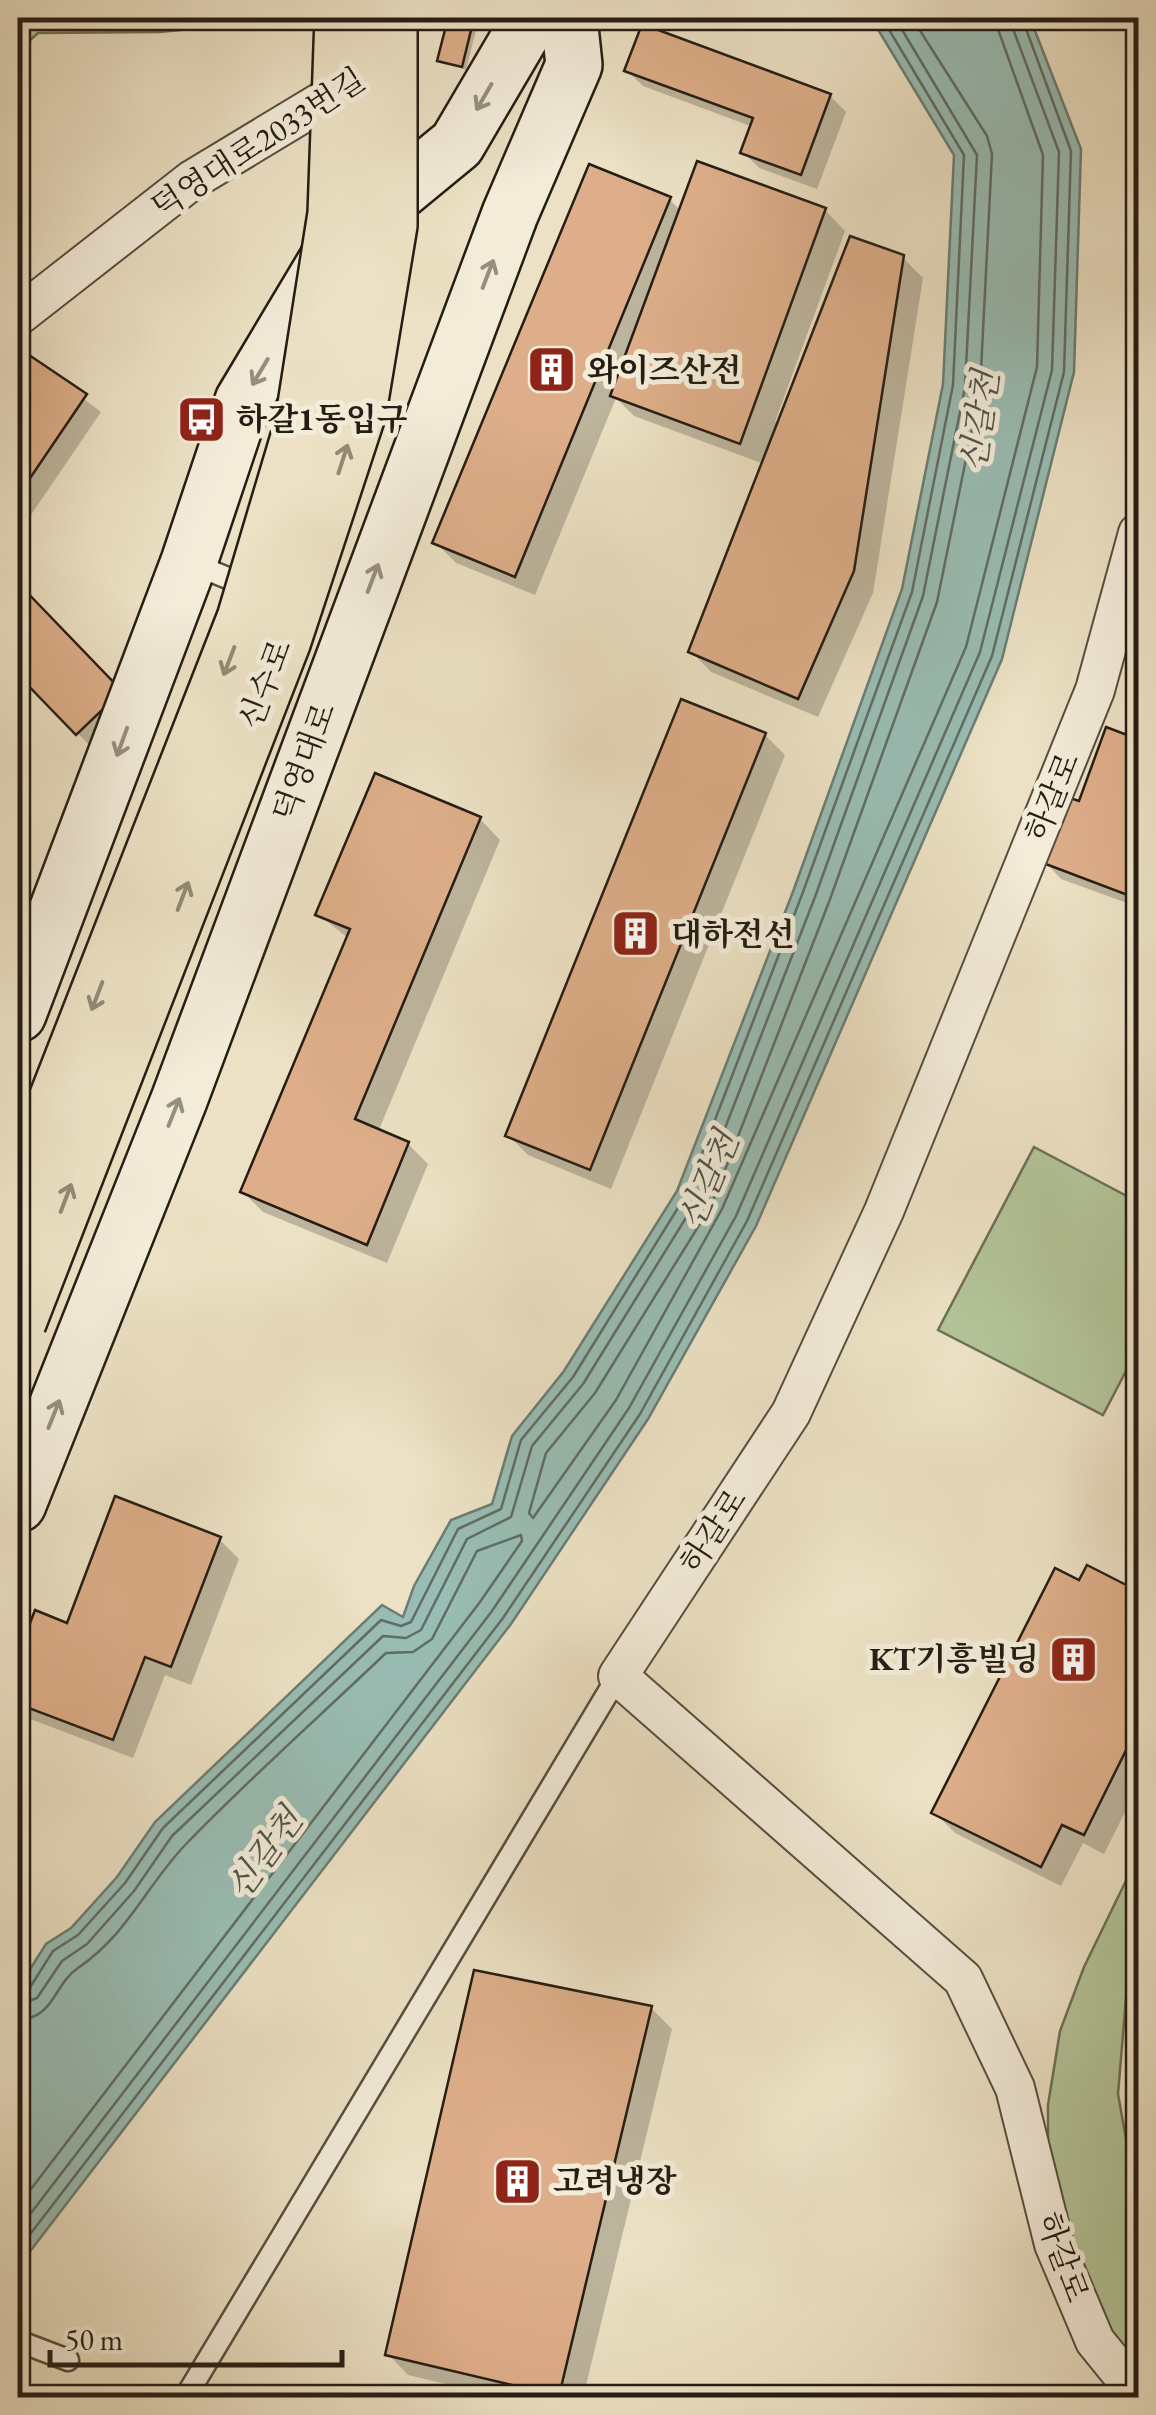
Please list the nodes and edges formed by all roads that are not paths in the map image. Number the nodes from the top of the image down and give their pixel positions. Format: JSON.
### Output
{"nodes":[{"id":1,"x":343,"y":18,"type":"edge"},
{"id":2,"x":539,"y":18,"type":"edge"},
{"id":3,"x":570,"y":18,"type":"edge"},
{"id":4,"x":396,"y":32,"type":"edge"},
{"id":5,"x":18,"y":316,"type":"edge"},
{"id":6,"x":1138,"y":533,"type":"edge"},
{"id":7,"x":189,"y":562,"type":"junction"},
{"id":8,"x":335,"y":623,"type":"junction"},
{"id":9,"x":18,"y":1014,"type":"edge"},
{"id":10,"x":18,"y":1199,"type":"edge"},
{"id":11,"x":18,"y":1322,"type":"edge"},
{"id":12,"x":18,"y":1504,"type":"edge"},
{"id":13,"x":618,"y":1676,"type":"junction"},
{"id":14,"x":18,"y":2341,"type":"edge"},
{"id":15,"x":68,"y":2360,"type":"dead end"},
{"id":16,"x":1138,"y":2394,"type":"edge"},
{"id":17,"x":185,"y":2398,"type":"edge"}],
"edges":[{"from":1,"to":10,"type":"main road","name":"신수로","one_way":true,"bridge":true},
{"from":2,"to":7,"type":"street","one_way":true},
{"from":8,"to":3,"type":"street","name":"덕영대로","one_way":true},
{"from":4,"to":5,"type":"street","name":"덕영대로2033번길"},
{"from":11,"to":4,"type":"main road","name":"신수로","one_way":true,"bridge":true},
{"from":6,"to":13,"type":"street","name":"하갈로"},
{"from":7,"to":8,"type":"lane"},
{"from":7,"to":9,"type":"street","one_way":true},
{"from":12,"to":8,"type":"street","name":"덕영대로","one_way":true},
{"from":13,"to":16,"type":"street","name":"하갈로"},
{"from":13,"to":17,"type":"lane"},
{"from":14,"to":15,"type":"lane"}]}
